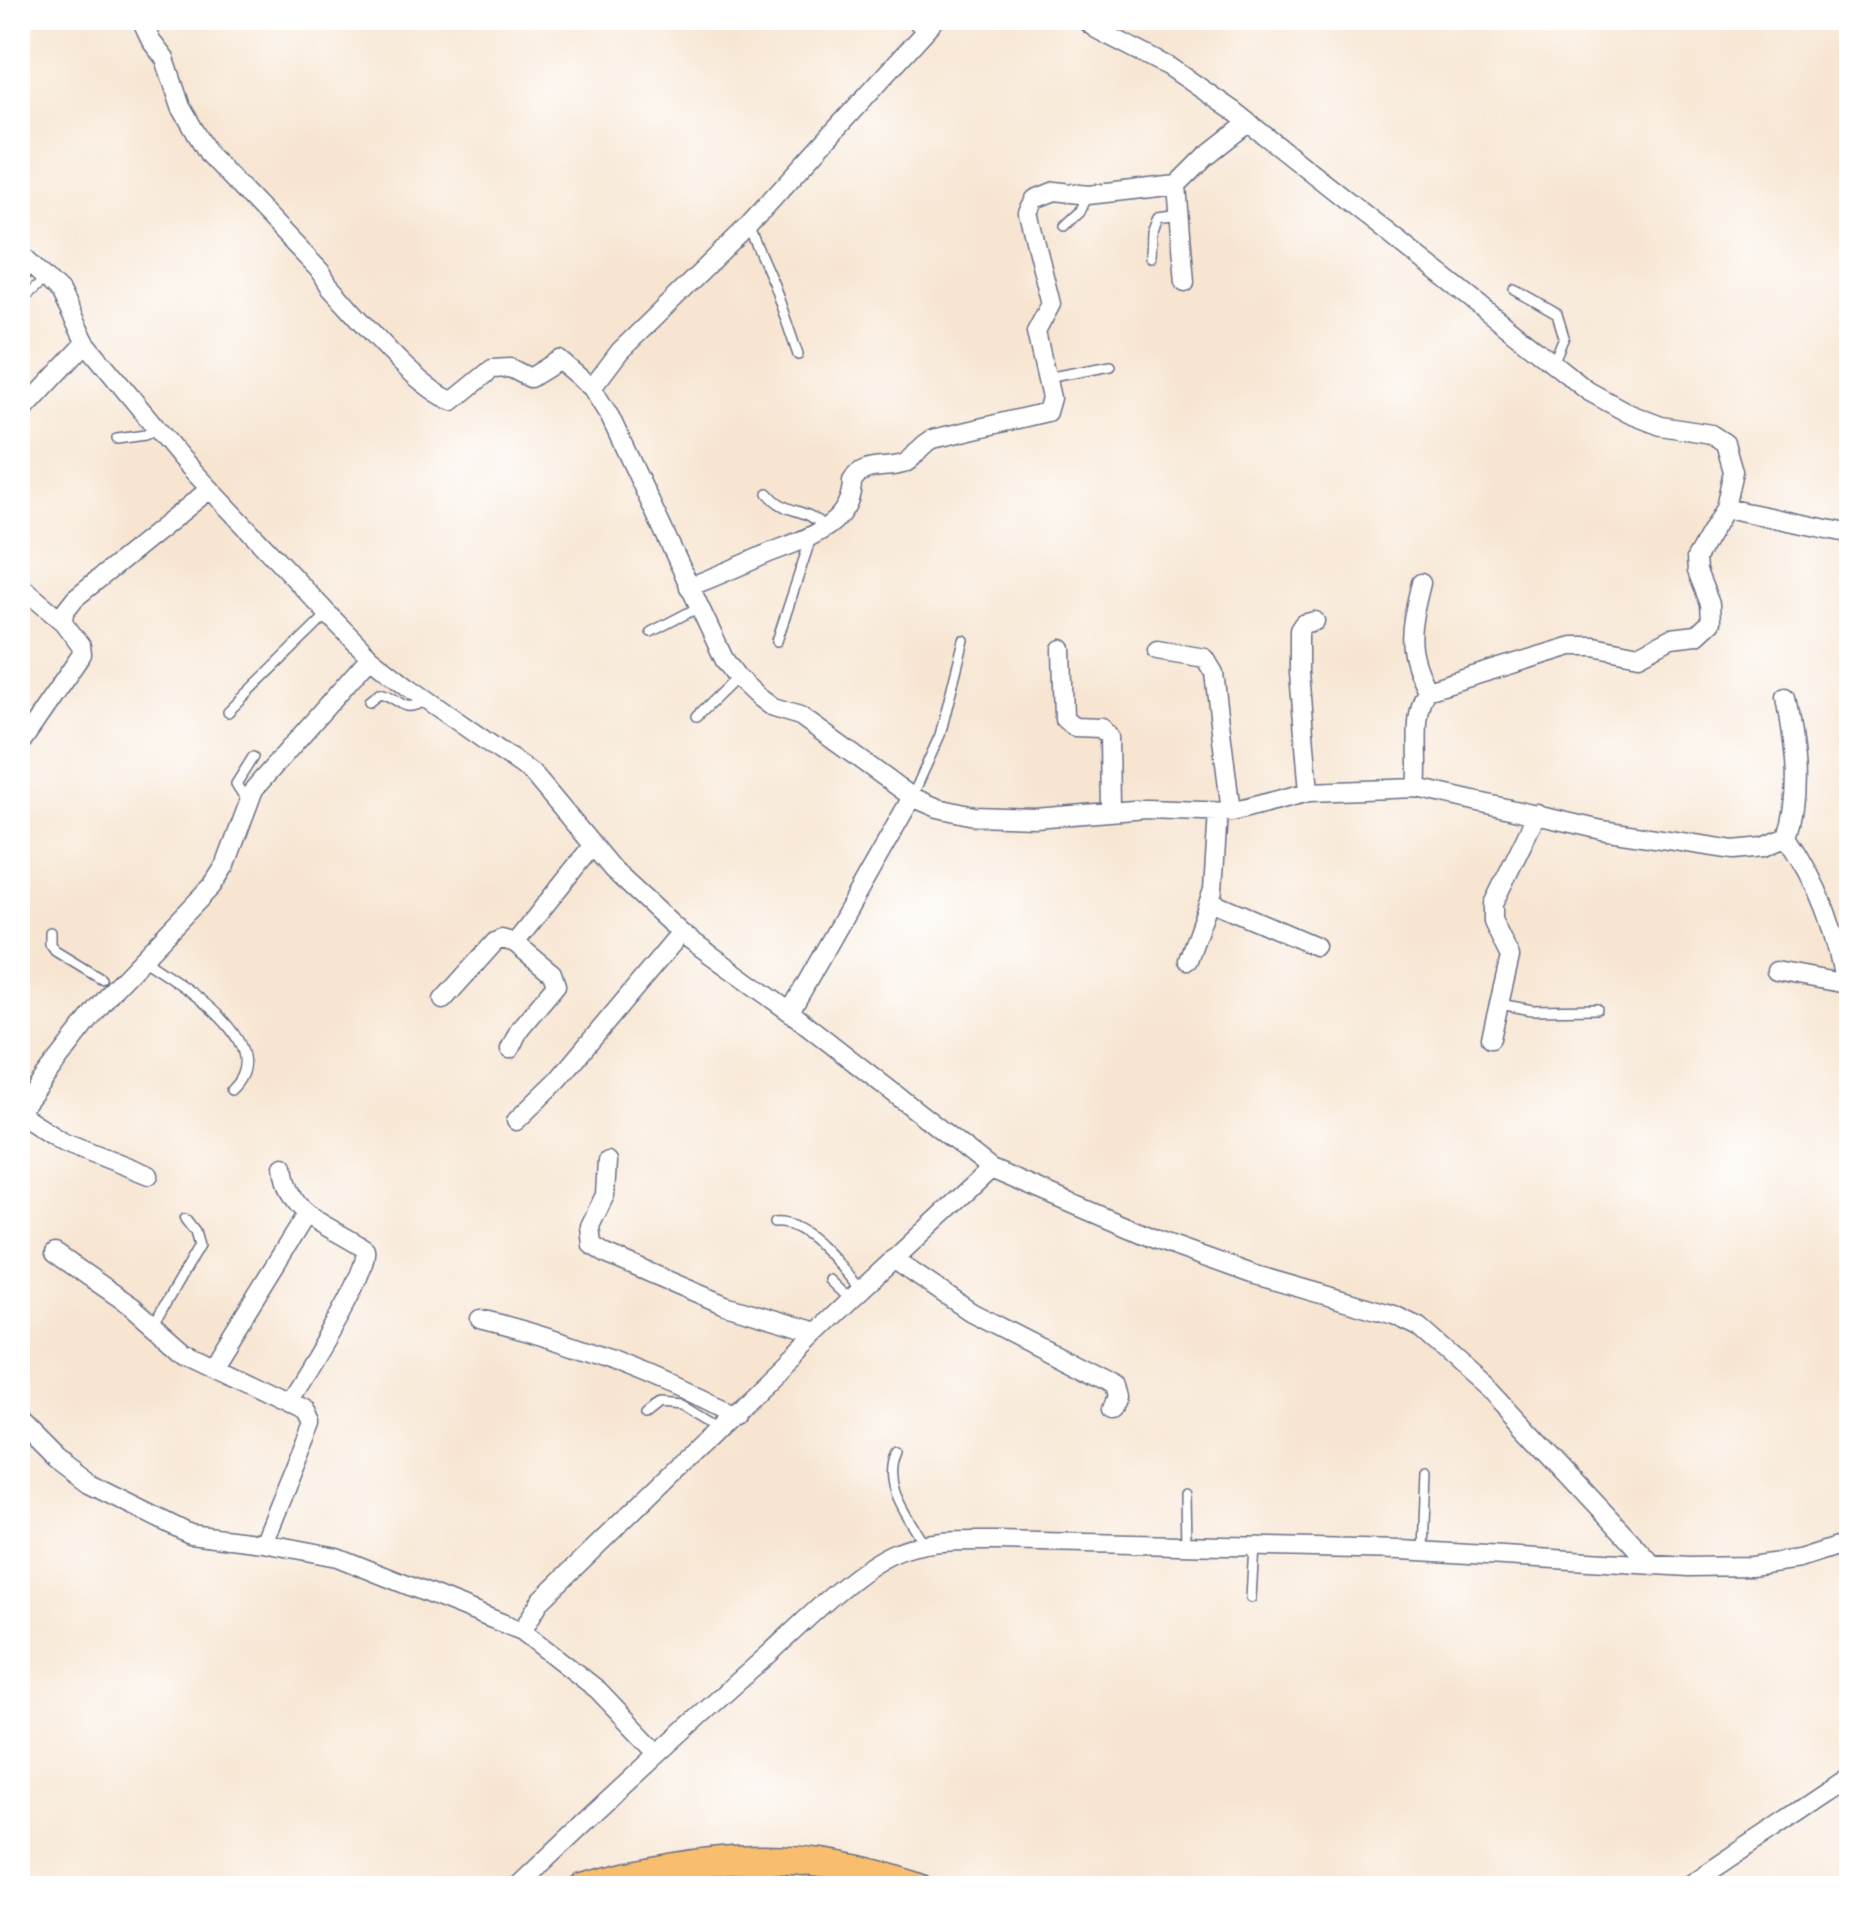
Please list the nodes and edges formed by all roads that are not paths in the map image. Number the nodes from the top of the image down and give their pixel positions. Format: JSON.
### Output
{"nodes":[{"id":1,"x":140,"y":18,"type":"edge"},
{"id":2,"x":909,"y":18,"type":"edge"},
{"id":3,"x":936,"y":18,"type":"edge"},
{"id":4,"x":1082,"y":18,"type":"edge"},
{"id":5,"x":922,"y":33,"type":"junction"},
{"id":6,"x":1248,"y":123,"type":"junction"},
{"id":7,"x":1176,"y":185,"type":"junction"},
{"id":8,"x":1088,"y":194,"type":"junction"},
{"id":9,"x":1179,"y":214,"type":"junction"},
{"id":10,"x":748,"y":226,"type":"junction"},
{"id":11,"x":1065,"y":226,"type":"dead end"},
{"id":12,"x":18,"y":251,"type":"edge"},
{"id":13,"x":1151,"y":257,"type":"dead end"},
{"id":14,"x":46,"y":278,"type":"junction"},
{"id":15,"x":1185,"y":282,"type":"dead end"},
{"id":16,"x":1514,"y":290,"type":"dead end"},
{"id":17,"x":18,"y":302,"type":"edge"},
{"id":18,"x":86,"y":343,"type":"junction"},
{"id":19,"x":798,"y":355,"type":"dead end"},
{"id":20,"x":1112,"y":366,"type":"dead end"},
{"id":21,"x":1552,"y":366,"type":"junction"},
{"id":22,"x":1046,"y":378,"type":"junction"},
{"id":23,"x":592,"y":388,"type":"junction"},
{"id":24,"x":18,"y":416,"type":"edge"},
{"id":25,"x":157,"y":429,"type":"junction"},
{"id":26,"x":116,"y":440,"type":"dead end"},
{"id":27,"x":210,"y":489,"type":"junction"},
{"id":28,"x":768,"y":493,"type":"dead end"},
{"id":29,"x":1725,"y":508,"type":"junction"},
{"id":30,"x":818,"y":533,"type":"junction"},
{"id":31,"x":1852,"y":534,"type":"edge"},
{"id":32,"x":1421,"y":583,"type":"dead end"},
{"id":33,"x":18,"y":584,"type":"edge"},
{"id":34,"x":690,"y":587,"type":"junction"},
{"id":35,"x":699,"y":607,"type":"junction"},
{"id":36,"x":328,"y":614,"type":"junction"},
{"id":37,"x":1315,"y":621,"type":"dead end"},
{"id":38,"x":63,"y":622,"type":"junction"},
{"id":39,"x":651,"y":632,"type":"dead end"},
{"id":40,"x":777,"y":640,"type":"dead end"},
{"id":41,"x":964,"y":640,"type":"dead end"},
{"id":42,"x":1062,"y":649,"type":"dead end"},
{"id":43,"x":1157,"y":650,"type":"dead end"},
{"id":44,"x":370,"y":656,"type":"junction"},
{"id":45,"x":737,"y":677,"type":"junction"},
{"id":46,"x":1427,"y":690,"type":"junction"},
{"id":47,"x":1786,"y":696,"type":"dead end"},
{"id":48,"x":426,"y":700,"type":"junction"},
{"id":49,"x":370,"y":702,"type":"dead end"},
{"id":50,"x":228,"y":712,"type":"dead end"},
{"id":51,"x":697,"y":716,"type":"dead end"},
{"id":52,"x":18,"y":748,"type":"edge"},
{"id":53,"x":253,"y":757,"type":"dead end"},
{"id":54,"x":1417,"y":788,"type":"junction"},
{"id":55,"x":1309,"y":792,"type":"junction"},
{"id":56,"x":912,"y":796,"type":"junction"},
{"id":57,"x":247,"y":801,"type":"junction"},
{"id":58,"x":1110,"y":810,"type":"junction"},
{"id":59,"x":1225,"y":812,"type":"junction"},
{"id":60,"x":1537,"y":814,"type":"junction"},
{"id":61,"x":1787,"y":836,"type":"junction"},
{"id":62,"x":592,"y":846,"type":"junction"},
{"id":63,"x":1210,"y":901,"type":"junction"},
{"id":64,"x":50,"y":932,"type":"dead end"},
{"id":65,"x":681,"y":933,"type":"junction"},
{"id":66,"x":515,"y":943,"type":"junction"},
{"id":67,"x":1315,"y":946,"type":"dead end"},
{"id":68,"x":141,"y":958,"type":"junction"},
{"id":69,"x":1188,"y":960,"type":"dead end"},
{"id":70,"x":1776,"y":971,"type":"dead end"},
{"id":71,"x":108,"y":983,"type":"junction"},
{"id":72,"x":1848,"y":985,"type":"edge"},
{"id":73,"x":443,"y":1000,"type":"dead end"},
{"id":74,"x":1500,"y":1004,"type":"junction"},
{"id":75,"x":1597,"y":1009,"type":"dead end"},
{"id":76,"x":790,"y":1012,"type":"junction"},
{"id":77,"x":1491,"y":1038,"type":"dead end"},
{"id":78,"x":510,"y":1050,"type":"dead end"},
{"id":79,"x":231,"y":1090,"type":"dead end"},
{"id":80,"x":19,"y":1108,"type":"edge"},
{"id":81,"x":516,"y":1121,"type":"dead end"},
{"id":82,"x":608,"y":1161,"type":"dead end"},
{"id":83,"x":284,"y":1166,"type":"dead end"},
{"id":84,"x":991,"y":1170,"type":"junction"},
{"id":85,"x":149,"y":1175,"type":"dead end"},
{"id":86,"x":308,"y":1213,"type":"junction"},
{"id":87,"x":185,"y":1219,"type":"dead end"},
{"id":88,"x":774,"y":1223,"type":"dead end"},
{"id":89,"x":55,"y":1253,"type":"dead end"},
{"id":90,"x":893,"y":1259,"type":"junction"},
{"id":91,"x":829,"y":1280,"type":"dead end"},
{"id":92,"x":856,"y":1295,"type":"junction"},
{"id":93,"x":480,"y":1320,"type":"dead end"},
{"id":94,"x":153,"y":1325,"type":"junction"},
{"id":95,"x":816,"y":1332,"type":"junction"},
{"id":96,"x":212,"y":1365,"type":"junction"},
{"id":97,"x":289,"y":1400,"type":"junction"},
{"id":98,"x":1111,"y":1410,"type":"dead end"},
{"id":99,"x":645,"y":1415,"type":"dead end"},
{"id":100,"x":734,"y":1415,"type":"junction"},
{"id":101,"x":18,"y":1421,"type":"edge"},
{"id":102,"x":719,"y":1430,"type":"junction"},
{"id":103,"x":896,"y":1452,"type":"dead end"},
{"id":104,"x":1427,"y":1470,"type":"dead end"},
{"id":105,"x":1185,"y":1495,"type":"dead end"},
{"id":106,"x":1852,"y":1542,"type":"edge"},
{"id":107,"x":264,"y":1543,"type":"junction"},
{"id":108,"x":924,"y":1544,"type":"junction"},
{"id":109,"x":1186,"y":1544,"type":"junction"},
{"id":110,"x":1254,"y":1546,"type":"junction"},
{"id":111,"x":1424,"y":1551,"type":"junction"},
{"id":112,"x":1654,"y":1566,"type":"junction"},
{"id":113,"x":1252,"y":1598,"type":"dead end"},
{"id":114,"x":522,"y":1630,"type":"junction"},
{"id":115,"x":658,"y":1753,"type":"junction"},
{"id":116,"x":1852,"y":1776,"type":"edge"},
{"id":117,"x":738,"y":1857,"type":"junction"},
{"id":118,"x":516,"y":1888,"type":"edge"},
{"id":119,"x":583,"y":1888,"type":"edge"},
{"id":120,"x":754,"y":1888,"type":"edge"},
{"id":121,"x":919,"y":1888,"type":"edge"},
{"id":122,"x":1685,"y":1888,"type":"edge"}],
"edges":[{"from":1,"to":23,"type":"street"},
{"from":2,"to":5,"type":"lane"},
{"from":3,"to":5,"type":"street"},
{"from":4,"to":6,"type":"street"},
{"from":5,"to":10,"type":"street"},
{"from":6,"to":7,"type":"street"},
{"from":6,"to":21,"type":"street"},
{"from":7,"to":8,"type":"street"},
{"from":7,"to":9,"type":"street"},
{"from":8,"to":11,"type":"lane"},
{"from":8,"to":22,"type":"street"},
{"from":9,"to":13,"type":"lane"},
{"from":9,"to":15,"type":"street"},
{"from":10,"to":19,"type":"lane"},
{"from":10,"to":23,"type":"street"},
{"from":12,"to":14,"type":"street"},
{"from":14,"to":17,"type":"lane"},
{"from":14,"to":18,"type":"street"},
{"from":16,"to":21,"type":"lane"},
{"from":18,"to":24,"type":"street"},
{"from":18,"to":25,"type":"street"},
{"from":20,"to":22,"type":"lane"},
{"from":21,"to":29,"type":"street"},
{"from":22,"to":30,"type":"street"},
{"from":23,"to":34,"type":"street"},
{"from":25,"to":26,"type":"lane"},
{"from":25,"to":27,"type":"street"},
{"from":27,"to":36,"type":"street"},
{"from":27,"to":38,"type":"street"},
{"from":28,"to":30,"type":"lane"},
{"from":29,"to":31,"type":"street"},
{"from":29,"to":46,"type":"street"},
{"from":30,"to":34,"type":"street"},
{"from":30,"to":40,"type":"lane"},
{"from":32,"to":46,"type":"street"},
{"from":33,"to":38,"type":"street"},
{"from":34,"to":35,"type":"street"},
{"from":35,"to":39,"type":"lane"},
{"from":35,"to":45,"type":"street"},
{"from":36,"to":44,"type":"street"},
{"from":36,"to":50,"type":"lane"},
{"from":37,"to":55,"type":"street"},
{"from":38,"to":52,"type":"street"},
{"from":41,"to":56,"type":"lane"},
{"from":42,"to":58,"type":"street"},
{"from":43,"to":59,"type":"street"},
{"from":44,"to":48,"type":"street"},
{"from":44,"to":57,"type":"street"},
{"from":45,"to":51,"type":"lane"},
{"from":45,"to":56,"type":"street"},
{"from":46,"to":54,"type":"street"},
{"from":47,"to":61,"type":"street"},
{"from":48,"to":49,"type":"lane"},
{"from":48,"to":62,"type":"street"},
{"from":53,"to":57,"type":"lane"},
{"from":54,"to":55,"type":"street"},
{"from":54,"to":60,"type":"street"},
{"from":55,"to":59,"type":"street"},
{"from":56,"to":58,"type":"street"},
{"from":56,"to":76,"type":"street"},
{"from":57,"to":68,"type":"street"},
{"from":58,"to":59,"type":"street"},
{"from":59,"to":63,"type":"street"},
{"from":60,"to":61,"type":"street"},
{"from":60,"to":74,"type":"street"},
{"from":61,"to":72,"type":"street"},
{"from":62,"to":65,"type":"street"},
{"from":62,"to":66,"type":"street"},
{"from":63,"to":67,"type":"street"},
{"from":63,"to":69,"type":"street"},
{"from":64,"to":71,"type":"lane"},
{"from":65,"to":76,"type":"street"},
{"from":65,"to":81,"type":"street"},
{"from":66,"to":73,"type":"street"},
{"from":66,"to":78,"type":"street"},
{"from":68,"to":71,"type":"street"},
{"from":68,"to":79,"type":"lane"},
{"from":70,"to":72,"type":"street"},
{"from":71,"to":80,"type":"street"},
{"from":74,"to":75,"type":"lane"},
{"from":74,"to":77,"type":"street"},
{"from":76,"to":84,"type":"street"},
{"from":80,"to":85,"type":"street"},
{"from":82,"to":95,"type":"street"},
{"from":83,"to":86,"type":"street"},
{"from":84,"to":90,"type":"street"},
{"from":84,"to":112,"type":"street"},
{"from":86,"to":96,"type":"street"},
{"from":86,"to":97,"type":"street"},
{"from":87,"to":94,"type":"lane"},
{"from":88,"to":92,"type":"lane"},
{"from":89,"to":94,"type":"street"},
{"from":90,"to":92,"type":"street"},
{"from":90,"to":98,"type":"street"},
{"from":91,"to":92,"type":"lane"},
{"from":92,"to":95,"type":"street"},
{"from":93,"to":100,"type":"street"},
{"from":94,"to":96,"type":"street"},
{"from":95,"to":100,"type":"street"},
{"from":96,"to":97,"type":"street"},
{"from":97,"to":107,"type":"street"},
{"from":99,"to":102,"type":"lane"},
{"from":100,"to":102,"type":"street"},
{"from":101,"to":107,"type":"street"},
{"from":102,"to":114,"type":"street"},
{"from":103,"to":108,"type":"lane"},
{"from":104,"to":111,"type":"lane"},
{"from":105,"to":109,"type":"lane"},
{"from":106,"to":112,"type":"street"},
{"from":107,"to":114,"type":"street"},
{"from":108,"to":109,"type":"street"},
{"from":108,"to":115,"type":"street"},
{"from":109,"to":110,"type":"street"},
{"from":110,"to":111,"type":"street"},
{"from":110,"to":113,"type":"lane"},
{"from":111,"to":112,"type":"street"},
{"from":114,"to":115,"type":"street"},
{"from":115,"to":118,"type":"street"},
{"from":116,"to":122,"type":"street"},
{"from":117,"to":119,"type":"main road"},
{"from":117,"to":120,"type":"lane"},
{"from":117,"to":121,"type":"main road"}]}
